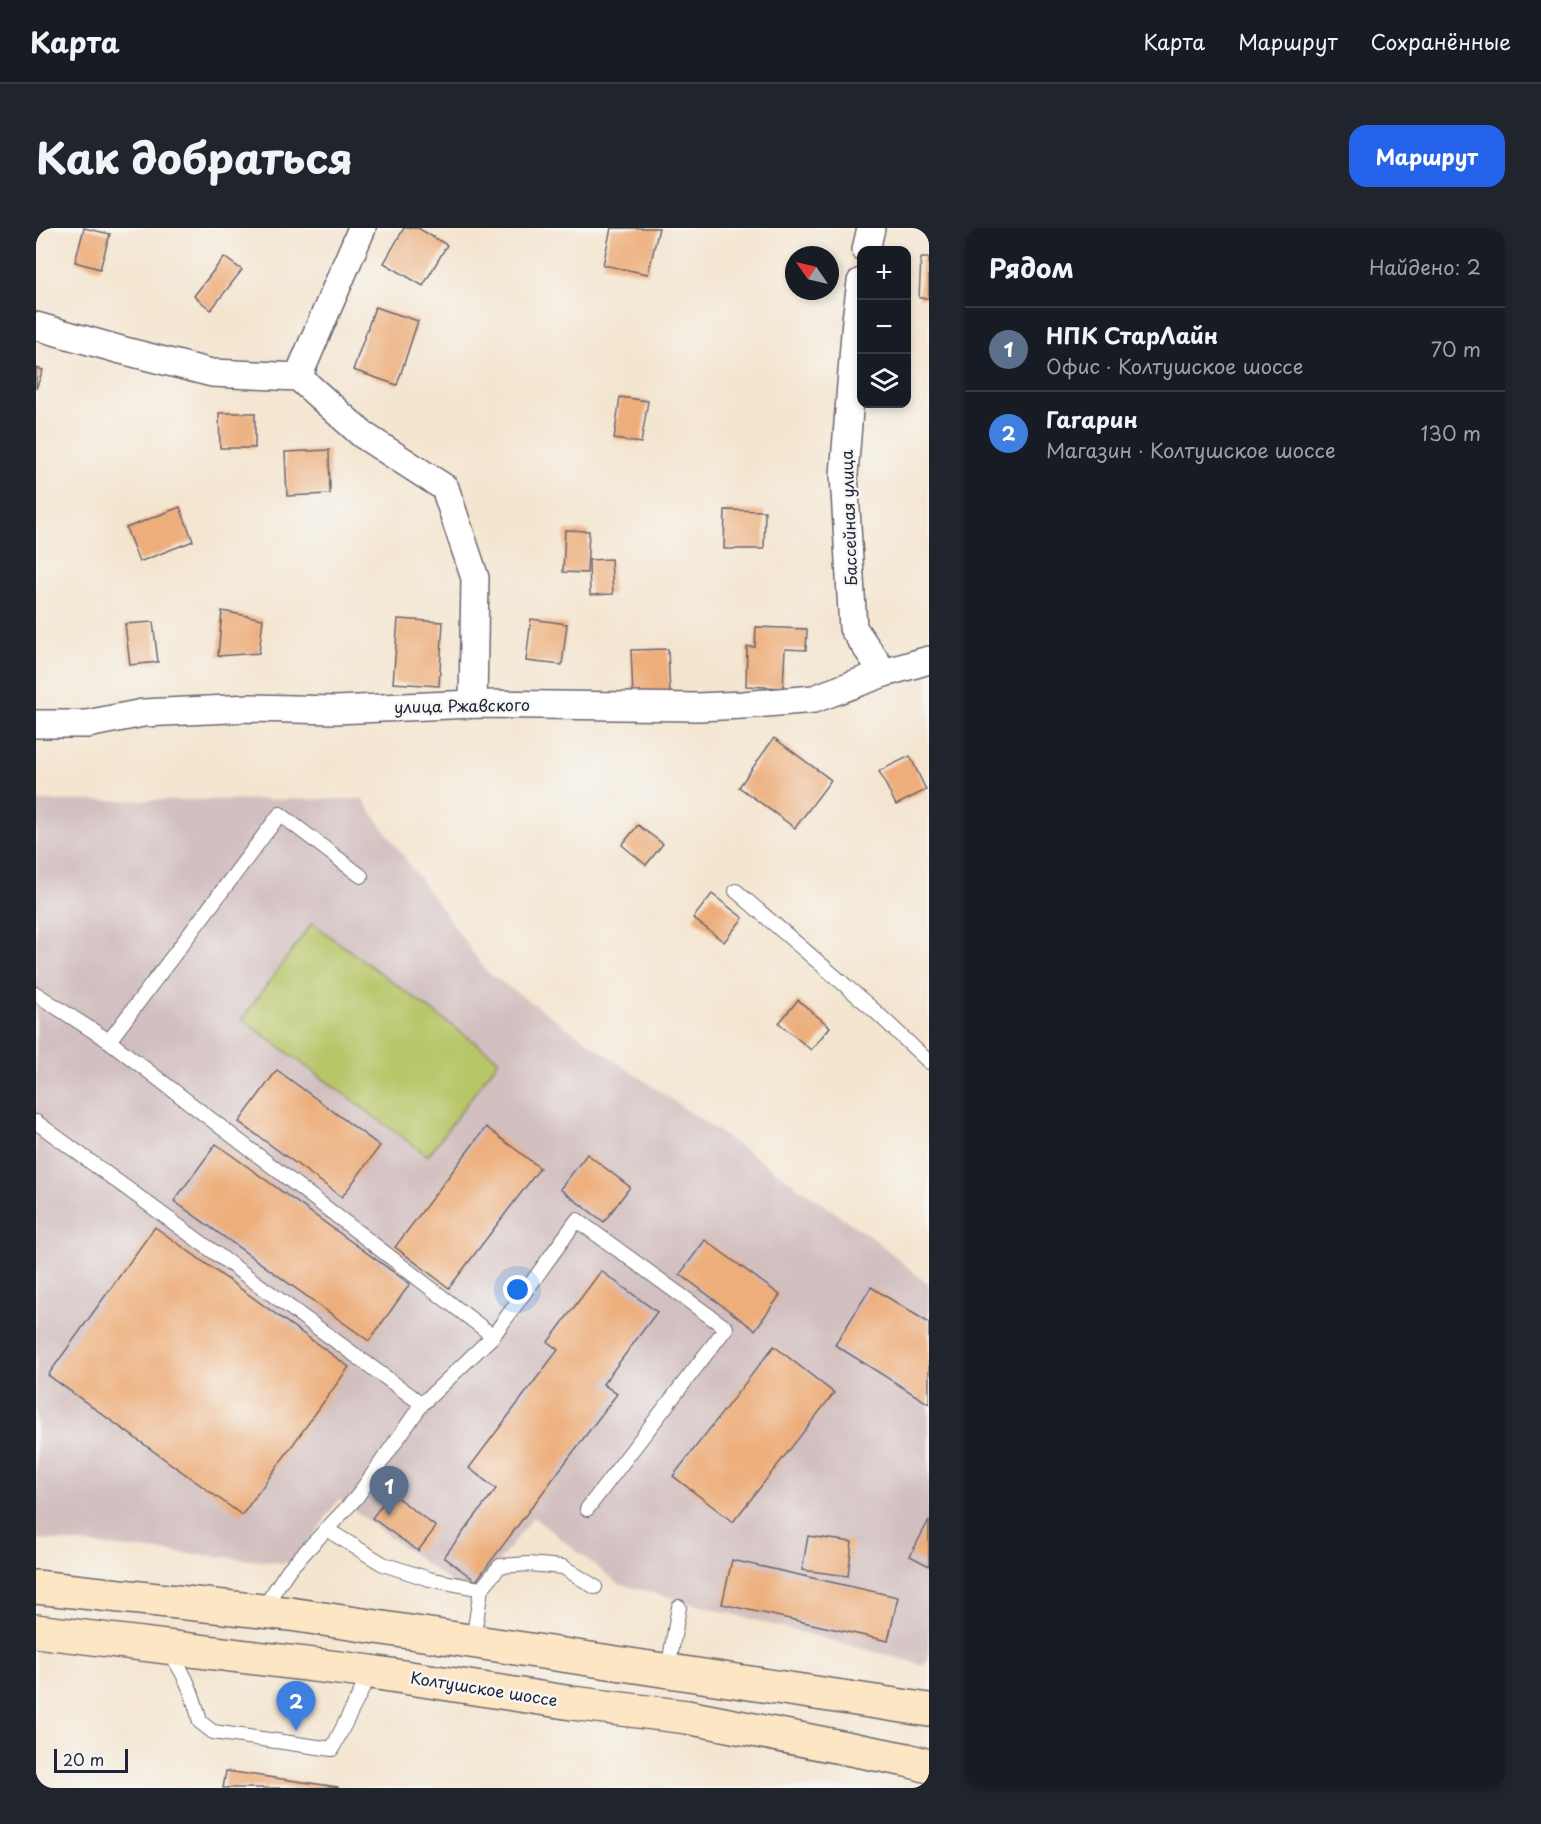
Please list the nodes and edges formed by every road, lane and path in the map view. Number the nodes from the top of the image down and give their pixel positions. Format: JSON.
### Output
{"nodes":[{"id":1,"x":362,"y":228,"type":"edge"},
{"id":2,"x":871,"y":228,"type":"edge"},
{"id":3,"x":867,"y":246,"type":"edge"},
{"id":4,"x":859,"y":300,"type":"edge"},
{"id":5,"x":36,"y":326,"type":"edge"},
{"id":6,"x":298,"y":377,"type":"junction"},
{"id":7,"x":929,"y":660,"type":"edge"},
{"id":8,"x":884,"y":673,"type":"junction"},
{"id":9,"x":472,"y":704,"type":"junction"},
{"id":10,"x":36,"y":724,"type":"edge"},
{"id":11,"x":361,"y":876,"type":"dead end"},
{"id":12,"x":736,"y":891,"type":"dead end"},
{"id":13,"x":36,"y":994,"type":"edge"},
{"id":14,"x":109,"y":1041,"type":"junction"},
{"id":15,"x":929,"y":1062,"type":"edge"},
{"id":16,"x":36,"y":1122,"type":"edge"},
{"id":17,"x":493,"y":1336,"type":"junction"},
{"id":18,"x":422,"y":1404,"type":"junction"},
{"id":19,"x":587,"y":1509,"type":"dead end"},
{"id":20,"x":326,"y":1529,"type":"junction"},
{"id":21,"x":36,"y":1587,"type":"edge"},
{"id":22,"x":595,"y":1587,"type":"dead end"},
{"id":23,"x":481,"y":1589,"type":"junction"},
{"id":24,"x":679,"y":1607,"type":"dead end"},
{"id":25,"x":261,"y":1611,"type":"junction"},
{"id":26,"x":36,"y":1631,"type":"edge"},
{"id":27,"x":473,"y":1641,"type":"junction"},
{"id":28,"x":166,"y":1647,"type":"junction"},
{"id":29,"x":669,"y":1670,"type":"junction"},
{"id":30,"x":371,"y":1672,"type":"junction"},
{"id":31,"x":926,"y":1704,"type":"edge"},
{"id":32,"x":929,"y":1766,"type":"edge"}],
"edges":[{"from":1,"to":6,"type":"street"},
{"from":2,"to":3,"type":"street"},
{"from":4,"to":8,"type":"street","name":"Бассейная улица"},
{"from":5,"to":6,"type":"street"},
{"from":6,"to":9,"type":"street"},
{"from":7,"to":8,"type":"street","name":"улица Ржавского"},
{"from":8,"to":9,"type":"street","name":"улица Ржавского"},
{"from":9,"to":10,"type":"street","name":"улица Ржавского"},
{"from":11,"to":14,"type":"lane"},
{"from":12,"to":15,"type":"lane"},
{"from":13,"to":14,"type":"lane"},
{"from":14,"to":17,"type":"lane"},
{"from":16,"to":18,"type":"lane"},
{"from":17,"to":18,"type":"lane"},
{"from":17,"to":19,"type":"lane"},
{"from":18,"to":20,"type":"lane"},
{"from":20,"to":23,"type":"lane"},
{"from":20,"to":25,"type":"lane"},
{"from":21,"to":25,"type":"main road"},
{"from":22,"to":23,"type":"lane"},
{"from":23,"to":27,"type":"lane"},
{"from":24,"to":29,"type":"lane"},
{"from":25,"to":27,"type":"main road"},
{"from":26,"to":28,"type":"main road","name":"Колтушское шоссе"},
{"from":27,"to":29,"type":"main road"},
{"from":28,"to":30,"type":"main road","name":"Колтушское шоссе"},
{"from":28,"to":30,"type":"lane"},
{"from":29,"to":31,"type":"main road"},
{"from":30,"to":32,"type":"main road","name":"Колтушское шоссе"}]}
